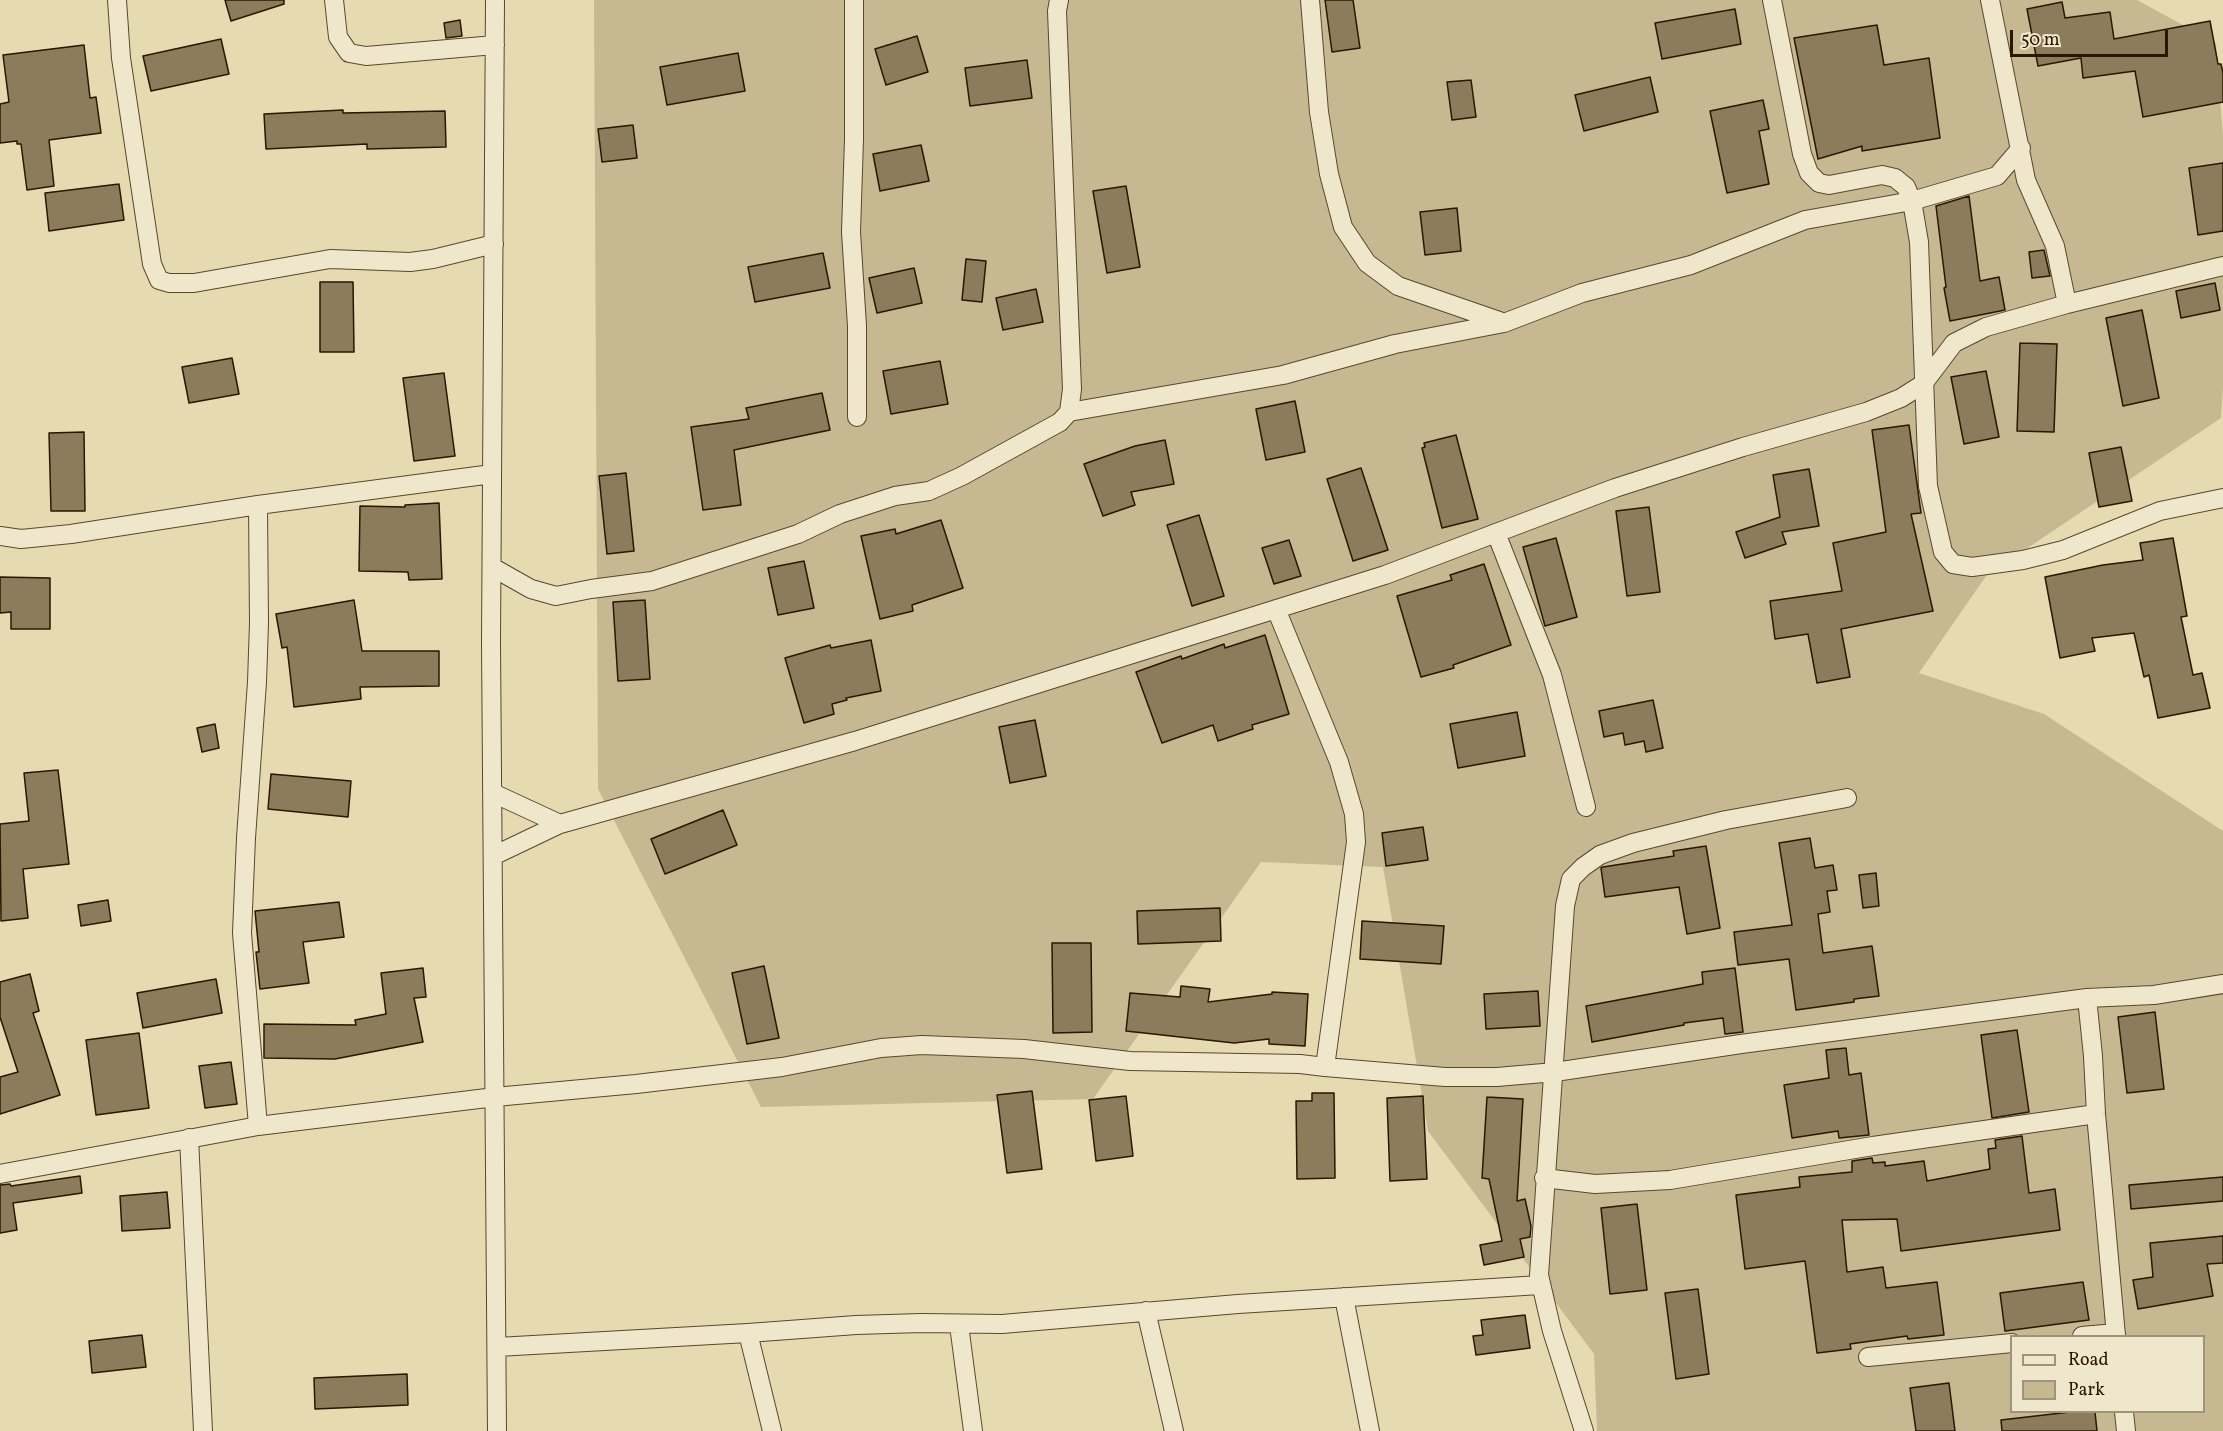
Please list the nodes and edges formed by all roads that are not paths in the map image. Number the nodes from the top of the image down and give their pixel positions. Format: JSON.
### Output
{"nodes":[{"id":1,"x":117,"y":0,"type":"edge"},
{"id":2,"x":334,"y":0,"type":"edge"},
{"id":3,"x":495,"y":0,"type":"edge"},
{"id":4,"x":854,"y":0,"type":"edge"},
{"id":5,"x":1059,"y":0,"type":"edge"},
{"id":6,"x":1310,"y":0,"type":"edge"},
{"id":7,"x":1772,"y":0,"type":"edge"},
{"id":8,"x":1990,"y":0,"type":"edge"},
{"id":9,"x":495,"y":45,"type":"junction"},
{"id":10,"x":2021,"y":148,"type":"junction"},
{"id":11,"x":1912,"y":201,"type":"junction"},
{"id":12,"x":494,"y":244,"type":"junction"},
{"id":13,"x":2223,"y":266,"type":"edge"},
{"id":14,"x":2067,"y":304,"type":"junction"},
{"id":15,"x":1503,"y":323,"type":"junction"},
{"id":16,"x":1923,"y":384,"type":"junction"},
{"id":17,"x":1069,"y":412,"type":"junction"},
{"id":18,"x":856,"y":417,"type":"dead end"},
{"id":19,"x":492,"y":474,"type":"junction"},
{"id":20,"x":2223,"y":498,"type":"edge"},
{"id":21,"x":258,"y":505,"type":"junction"},
{"id":22,"x":1496,"y":533,"type":"junction"},
{"id":23,"x":0,"y":536,"type":"edge"},
{"id":24,"x":492,"y":567,"type":"junction"},
{"id":25,"x":1276,"y":609,"type":"junction"},
{"id":26,"x":493,"y":793,"type":"junction"},
{"id":27,"x":1847,"y":798,"type":"dead end"},
{"id":28,"x":1586,"y":807,"type":"dead end"},
{"id":29,"x":561,"y":824,"type":"junction"},
{"id":30,"x":493,"y":856,"type":"junction"},
{"id":31,"x":2223,"y":984,"type":"edge"},
{"id":32,"x":2087,"y":998,"type":"junction"},
{"id":33,"x":1325,"y":1067,"type":"junction"},
{"id":34,"x":1555,"y":1072,"type":"junction"},
{"id":35,"x":495,"y":1097,"type":"junction"},
{"id":36,"x":2096,"y":1114,"type":"junction"},
{"id":37,"x":258,"y":1126,"type":"junction"},
{"id":38,"x":189,"y":1138,"type":"junction"},
{"id":39,"x":0,"y":1174,"type":"edge"},
{"id":40,"x":1544,"y":1179,"type":"junction"},
{"id":41,"x":1540,"y":1285,"type":"junction"},
{"id":42,"x":1344,"y":1297,"type":"junction"},
{"id":43,"x":1146,"y":1311,"type":"junction"},
{"id":44,"x":959,"y":1325,"type":"junction"},
{"id":45,"x":748,"y":1333,"type":"junction"},
{"id":46,"x":2116,"y":1335,"type":"edge"},
{"id":47,"x":2010,"y":1343,"type":"edge"},
{"id":48,"x":497,"y":1347,"type":"junction"},
{"id":49,"x":1868,"y":1357,"type":"dead end"},
{"id":50,"x":2124,"y":1413,"type":"edge"},
{"id":51,"x":203,"y":1431,"type":"edge"},
{"id":52,"x":497,"y":1431,"type":"edge"},
{"id":53,"x":772,"y":1431,"type":"edge"},
{"id":54,"x":973,"y":1431,"type":"edge"},
{"id":55,"x":1174,"y":1431,"type":"edge"},
{"id":56,"x":1370,"y":1431,"type":"edge"},
{"id":57,"x":1584,"y":1431,"type":"edge"},
{"id":58,"x":2126,"y":1431,"type":"edge"}],
"edges":[{"from":1,"to":12,"type":"street"},
{"from":2,"to":9,"type":"street"},
{"from":3,"to":9,"type":"street"},
{"from":4,"to":18,"type":"street"},
{"from":5,"to":17,"type":"street"},
{"from":6,"to":15,"type":"street"},
{"from":7,"to":11,"type":"street"},
{"from":8,"to":10,"type":"street"},
{"from":9,"to":12,"type":"street"},
{"from":10,"to":11,"type":"street"},
{"from":10,"to":14,"type":"street"},
{"from":11,"to":15,"type":"street"},
{"from":11,"to":16,"type":"street"},
{"from":12,"to":19,"type":"street"},
{"from":13,"to":14,"type":"street"},
{"from":14,"to":16,"type":"street"},
{"from":15,"to":17,"type":"street"},
{"from":16,"to":20,"type":"street"},
{"from":16,"to":22,"type":"street"},
{"from":17,"to":24,"type":"street"},
{"from":19,"to":21,"type":"street"},
{"from":19,"to":24,"type":"street"},
{"from":21,"to":23,"type":"street"},
{"from":21,"to":37,"type":"street"},
{"from":22,"to":25,"type":"street"},
{"from":22,"to":28,"type":"street"},
{"from":24,"to":26,"type":"street"},
{"from":25,"to":29,"type":"street"},
{"from":25,"to":33,"type":"street"},
{"from":26,"to":29,"type":"street"},
{"from":26,"to":30,"type":"street"},
{"from":27,"to":34,"type":"street"},
{"from":29,"to":30,"type":"street"},
{"from":30,"to":35,"type":"street"},
{"from":31,"to":32,"type":"street"},
{"from":32,"to":34,"type":"street"},
{"from":32,"to":36,"type":"street"},
{"from":33,"to":34,"type":"street"},
{"from":33,"to":35,"type":"street"},
{"from":34,"to":40,"type":"street"},
{"from":35,"to":37,"type":"street"},
{"from":35,"to":48,"type":"street"},
{"from":36,"to":40,"type":"street"},
{"from":36,"to":46,"type":"street"},
{"from":37,"to":38,"type":"street"},
{"from":38,"to":39,"type":"street"},
{"from":38,"to":51,"type":"street"},
{"from":40,"to":41,"type":"street"},
{"from":41,"to":42,"type":"street"},
{"from":41,"to":57,"type":"street"},
{"from":42,"to":43,"type":"street"},
{"from":42,"to":56,"type":"street"},
{"from":43,"to":44,"type":"street"},
{"from":43,"to":55,"type":"street"},
{"from":44,"to":45,"type":"street"},
{"from":44,"to":54,"type":"street"},
{"from":45,"to":48,"type":"street"},
{"from":45,"to":53,"type":"street"},
{"from":47,"to":49,"type":"street"},
{"from":48,"to":52,"type":"street"},
{"from":50,"to":58,"type":"street"}]}
